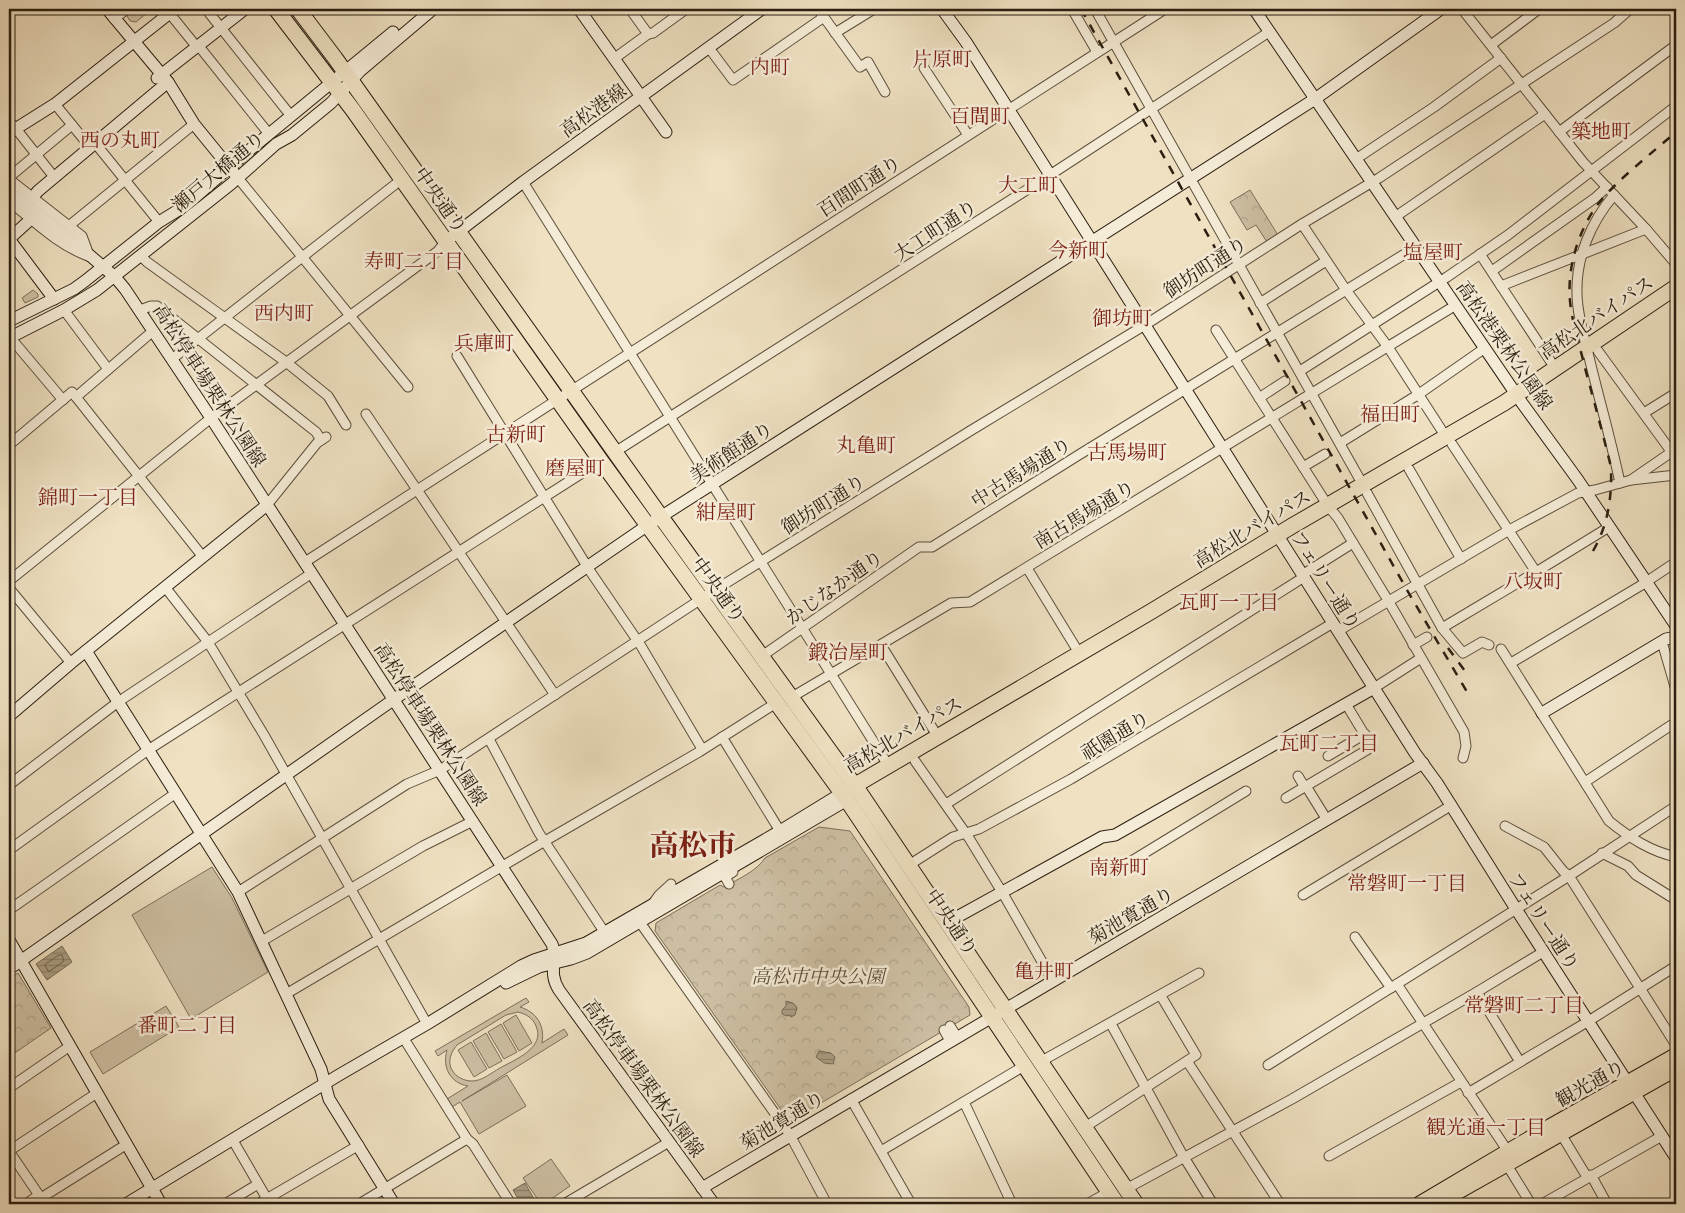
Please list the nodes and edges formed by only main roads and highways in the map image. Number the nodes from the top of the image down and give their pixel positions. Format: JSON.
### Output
{"nodes":[{"id":1,"x":276,"y":9,"type":"edge"},
{"id":2,"x":298,"y":9,"type":"edge"},
{"id":3,"x":1676,"y":287,"type":"edge"},
{"id":4,"x":1676,"y":298,"type":"edge"},
{"id":5,"x":1591,"y":352,"type":"junction"},
{"id":6,"x":1520,"y":399,"type":"junction"},
{"id":7,"x":1449,"y":440,"type":"junction"},
{"id":8,"x":1365,"y":489,"type":"junction"},
{"id":9,"x":1280,"y":539,"type":"junction"},
{"id":10,"x":851,"y":793,"type":"junction"},
{"id":11,"x":1676,"y":1055,"type":"edge"},
{"id":12,"x":1676,"y":1069,"type":"edge"},
{"id":13,"x":1630,"y":1088,"type":"junction"},
{"id":14,"x":1507,"y":1159,"type":"junction"},
{"id":15,"x":1113,"y":1198,"type":"edge"},
{"id":16,"x":1136,"y":1204,"type":"edge"},
{"id":17,"x":1418,"y":1204,"type":"edge"},
{"id":18,"x":1437,"y":1204,"type":"edge"}],
"edges":[{"from":1,"to":10,"type":"highway","name":"中央通り"},
{"from":2,"to":10,"type":"highway","name":"中央通り"},
{"from":3,"to":5,"type":"highway","name":"高松北バイパス"},
{"from":4,"to":5,"type":"highway","name":"高松北バイパス"},
{"from":5,"to":6,"type":"highway","name":"高松北バイパス"},
{"from":5,"to":6,"type":"highway","name":"高松北バイパス"},
{"from":6,"to":7,"type":"highway","name":"高松北バイパス"},
{"from":7,"to":8,"type":"highway","name":"高松北バイパス"},
{"from":7,"to":8,"type":"highway","name":"高松北バイパス"},
{"from":8,"to":9,"type":"highway","name":"高松北バイパス"},
{"from":9,"to":10,"type":"highway","name":"高松北バイパス"},
{"from":9,"to":10,"type":"highway","name":"高松北バイパス"},
{"from":10,"to":15,"type":"highway","name":"中央通り"},
{"from":10,"to":16,"type":"highway","name":"中央通り"},
{"from":11,"to":13,"type":"main road","name":"観光通り"},
{"from":12,"to":13,"type":"main road","name":"観光通り"},
{"from":13,"to":14,"type":"main road","name":"観光通り"},
{"from":13,"to":14,"type":"main road","name":"観光通り"},
{"from":14,"to":17,"type":"main road","name":"観光通り"},
{"from":14,"to":18,"type":"main road","name":"観光通り"}]}
